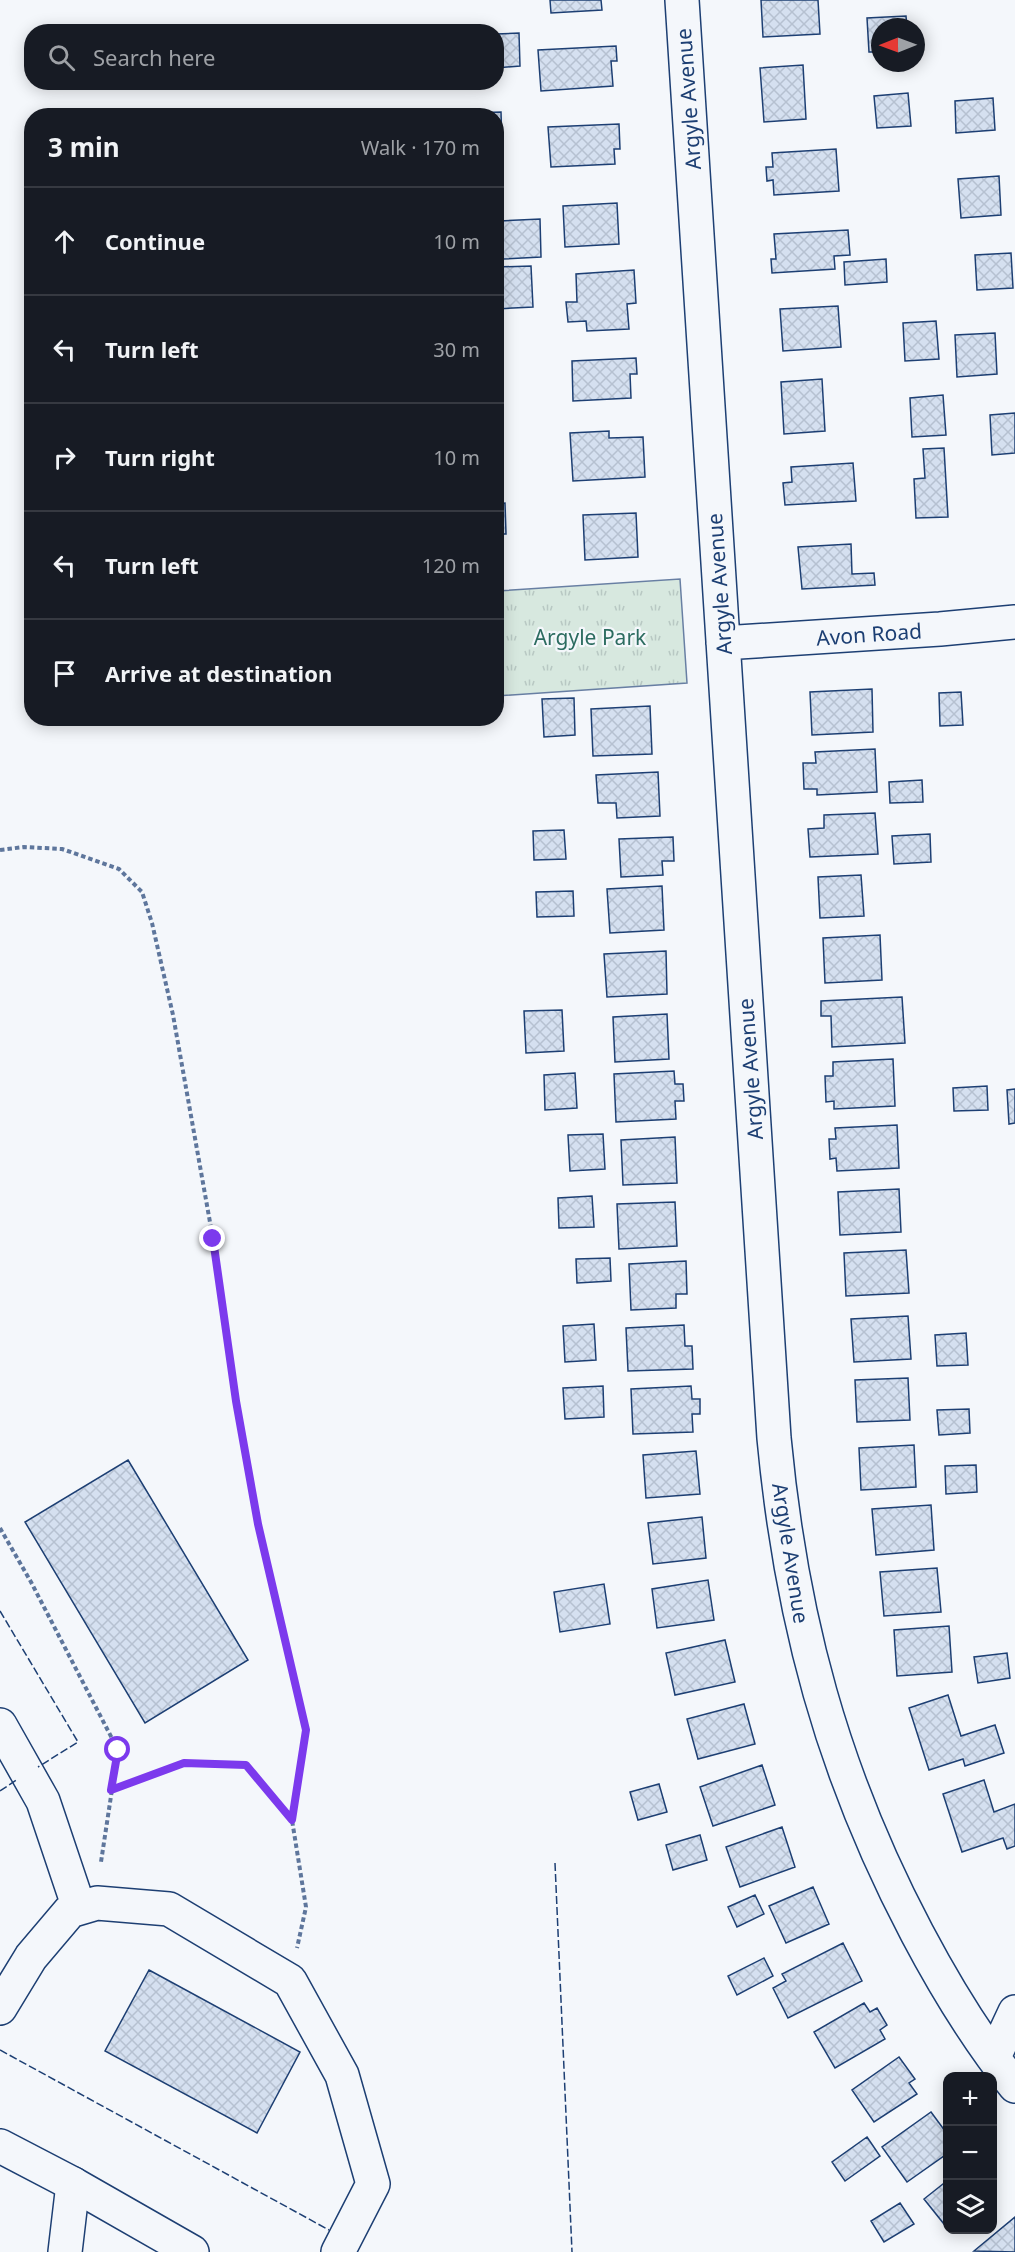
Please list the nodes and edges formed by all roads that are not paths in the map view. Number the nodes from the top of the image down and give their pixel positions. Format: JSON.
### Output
{"nodes":[{"id":1,"x":682,"y":0,"type":"edge"},
{"id":2,"x":1015,"y":622,"type":"edge"},
{"id":3,"x":723,"y":643,"type":"junction"},
{"id":4,"x":0,"y":1725,"type":"edge"},
{"id":5,"x":88,"y":1906,"type":"junction"},
{"id":6,"x":0,"y":2008,"type":"edge"},
{"id":7,"x":1015,"y":2012,"type":"edge"},
{"id":8,"x":994,"y":2057,"type":"junction"},
{"id":9,"x":1015,"y":2086,"type":"edge"},
{"id":10,"x":0,"y":2146,"type":"edge"},
{"id":11,"x":73,"y":2184,"type":"junction"},
{"id":12,"x":65,"y":2252,"type":"edge"},
{"id":13,"x":192,"y":2252,"type":"edge"},
{"id":14,"x":338,"y":2252,"type":"edge"}],
"edges":[{"from":1,"to":3,"type":"street","name":"Argyle Avenue"},
{"from":2,"to":3,"type":"street","name":"Avon Road"},
{"from":3,"to":8,"type":"street","name":"Argyle Avenue"},
{"from":4,"to":5,"type":"street"},
{"from":5,"to":6,"type":"street"},
{"from":5,"to":14,"type":"street"},
{"from":7,"to":8,"type":"street"},
{"from":8,"to":9,"type":"street","name":"Argyle Avenue"},
{"from":10,"to":11,"type":"street"},
{"from":11,"to":12,"type":"street"},
{"from":11,"to":13,"type":"street"}]}
